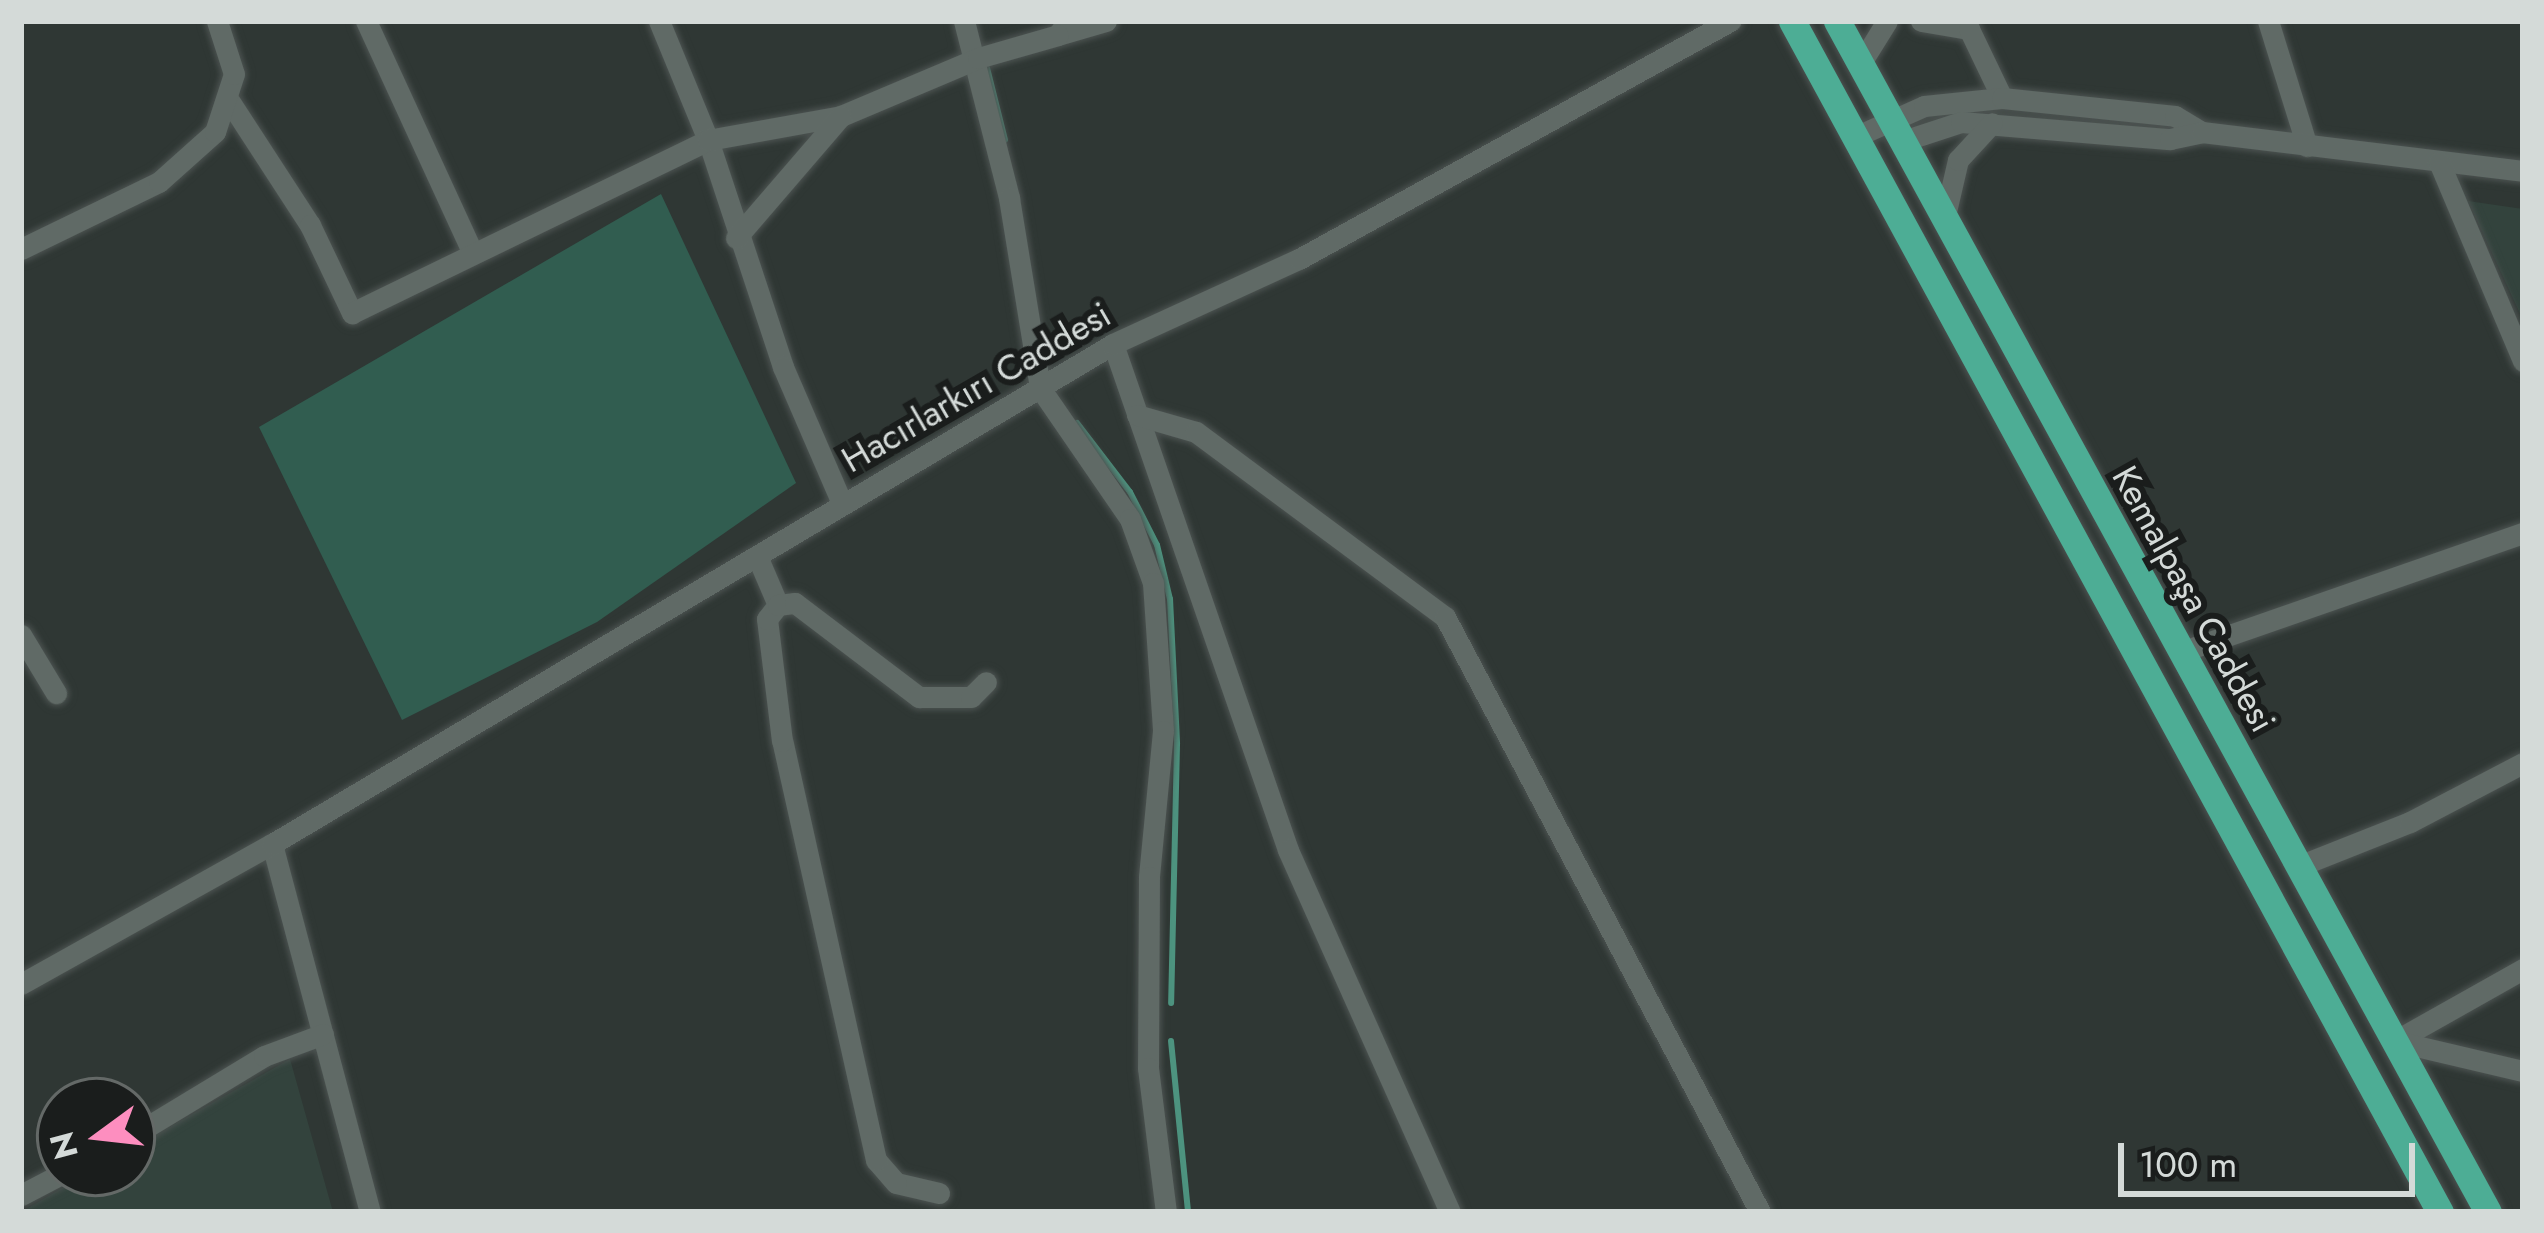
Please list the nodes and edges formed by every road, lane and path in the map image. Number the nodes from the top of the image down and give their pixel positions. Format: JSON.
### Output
{"nodes":[{"id":1,"x":217,"y":21,"type":"edge"},
{"id":2,"x":366,"y":21,"type":"edge"},
{"id":3,"x":659,"y":21,"type":"edge"},
{"id":4,"x":964,"y":21,"type":"edge"},
{"id":5,"x":1106,"y":21,"type":"edge"},
{"id":6,"x":1731,"y":21,"type":"edge"},
{"id":7,"x":1792,"y":21,"type":"edge"},
{"id":8,"x":1837,"y":21,"type":"edge"},
{"id":9,"x":1887,"y":21,"type":"edge"},
{"id":10,"x":1921,"y":21,"type":"edge"},
{"id":11,"x":2268,"y":21,"type":"edge"},
{"id":12,"x":1063,"y":28,"type":"edge"},
{"id":13,"x":978,"y":58,"type":"junction"},
{"id":14,"x":1859,"y":66,"type":"junction"},
{"id":15,"x":2002,"y":98,"type":"junction"},
{"id":16,"x":230,"y":102,"type":"junction"},
{"id":17,"x":842,"y":116,"type":"junction"},
{"id":18,"x":1992,"y":123,"type":"junction"},
{"id":19,"x":1896,"y":129,"type":"junction"},
{"id":20,"x":2201,"y":132,"type":"junction"},
{"id":21,"x":708,"y":140,"type":"junction"},
{"id":22,"x":1865,"y":146,"type":"junction"},
{"id":23,"x":2307,"y":146,"type":"junction"},
{"id":24,"x":2439,"y":162,"type":"junction"},
{"id":25,"x":2523,"y":171,"type":"edge"},
{"id":26,"x":1944,"y":220,"type":"junction"},
{"id":27,"x":736,"y":238,"type":"junction"},
{"id":28,"x":21,"y":249,"type":"edge"},
{"id":29,"x":473,"y":254,"type":"junction"},
{"id":30,"x":1113,"y":344,"type":"junction"},
{"id":31,"x":2523,"y":362,"type":"edge"},
{"id":32,"x":1040,"y":388,"type":"junction"},
{"id":33,"x":1137,"y":416,"type":"junction"},
{"id":34,"x":841,"y":501,"type":"junction"},
{"id":35,"x":2523,"y":533,"type":"edge"},
{"id":36,"x":757,"y":556,"type":"junction"},
{"id":37,"x":778,"y":605,"type":"junction"},
{"id":38,"x":21,"y":635,"type":"edge"},
{"id":39,"x":2182,"y":652,"type":"junction"},
{"id":40,"x":986,"y":682,"type":"dead end"},
{"id":41,"x":56,"y":693,"type":"dead end"},
{"id":42,"x":2523,"y":763,"type":"edge"},
{"id":43,"x":272,"y":844,"type":"junction"},
{"id":44,"x":2299,"y":866,"type":"junction"},
{"id":45,"x":2523,"y":969,"type":"edge"},
{"id":46,"x":21,"y":984,"type":"edge"},
{"id":47,"x":323,"y":1034,"type":"junction"},
{"id":48,"x":2395,"y":1041,"type":"junction"},
{"id":49,"x":2523,"y":1071,"type":"edge"},
{"id":50,"x":156,"y":1121,"type":"edge"},
{"id":51,"x":939,"y":1193,"type":"dead end"},
{"id":52,"x":370,"y":1212,"type":"edge"},
{"id":53,"x":1166,"y":1212,"type":"edge"},
{"id":54,"x":1450,"y":1212,"type":"edge"},
{"id":55,"x":1760,"y":1212,"type":"edge"},
{"id":56,"x":2440,"y":1212,"type":"edge"},
{"id":57,"x":2488,"y":1212,"type":"edge"}],
"edges":[{"from":1,"to":16,"type":"street"},
{"from":2,"to":29,"type":"street"},
{"from":3,"to":21,"type":"street"},
{"from":4,"to":13,"type":"street"},
{"from":5,"to":12,"type":"street"},
{"from":6,"to":30,"type":"street","name":"Hacırlarkırı Caddesi"},
{"from":7,"to":22,"type":"main road","name":"Kemalpaşa Caddesi"},
{"from":8,"to":14,"type":"main road","name":"Kemalpaşa Caddesi"},
{"from":9,"to":14,"type":"street"},
{"from":10,"to":15,"type":"street"},
{"from":11,"to":23,"type":"street"},
{"from":12,"to":13,"type":"street"},
{"from":13,"to":17,"type":"street"},
{"from":13,"to":32,"type":"street"},
{"from":14,"to":19,"type":"main road","name":"Kemalpaşa Caddesi"},
{"from":15,"to":19,"type":"street"},
{"from":15,"to":20,"type":"street"},
{"from":16,"to":28,"type":"street"},
{"from":16,"to":29,"type":"street"},
{"from":17,"to":21,"type":"street"},
{"from":17,"to":27,"type":"street"},
{"from":18,"to":19,"type":"street"},
{"from":18,"to":20,"type":"street"},
{"from":18,"to":26,"type":"street"},
{"from":19,"to":22,"type":"main road"},
{"from":19,"to":26,"type":"main road","name":"Kemalpaşa Caddesi"},
{"from":20,"to":23,"type":"street"},
{"from":21,"to":27,"type":"street"},
{"from":21,"to":29,"type":"street"},
{"from":22,"to":56,"type":"main road","name":"Kemalpaşa Caddesi"},
{"from":23,"to":24,"type":"street"},
{"from":24,"to":25,"type":"street"},
{"from":24,"to":31,"type":"street"},
{"from":26,"to":39,"type":"main road","name":"Kemalpaşa Caddesi"},
{"from":27,"to":34,"type":"street"},
{"from":30,"to":32,"type":"street","name":"Hacırlarkırı Caddesi"},
{"from":30,"to":33,"type":"street"},
{"from":32,"to":34,"type":"street","name":"Hacırlarkırı Caddesi"},
{"from":32,"to":53,"type":"street"},
{"from":33,"to":54,"type":"street"},
{"from":33,"to":55,"type":"street"},
{"from":34,"to":36,"type":"street","name":"Hacırlarkırı Caddesi"},
{"from":35,"to":39,"type":"street"},
{"from":36,"to":37,"type":"street"},
{"from":36,"to":43,"type":"street","name":"Hacırlarkırı Caddesi"},
{"from":37,"to":40,"type":"street"},
{"from":37,"to":51,"type":"street"},
{"from":38,"to":41,"type":"street"},
{"from":39,"to":44,"type":"main road","name":"Kemalpaşa Caddesi"},
{"from":42,"to":44,"type":"street"},
{"from":43,"to":46,"type":"street","name":"Hacırlarkırı Caddesi"},
{"from":43,"to":47,"type":"street"},
{"from":44,"to":48,"type":"main road","name":"Kemalpaşa Caddesi"},
{"from":45,"to":48,"type":"street"},
{"from":47,"to":50,"type":"street"},
{"from":47,"to":52,"type":"street"},
{"from":48,"to":49,"type":"street"},
{"from":48,"to":57,"type":"main road","name":"Kemalpaşa Caddesi"}]}
